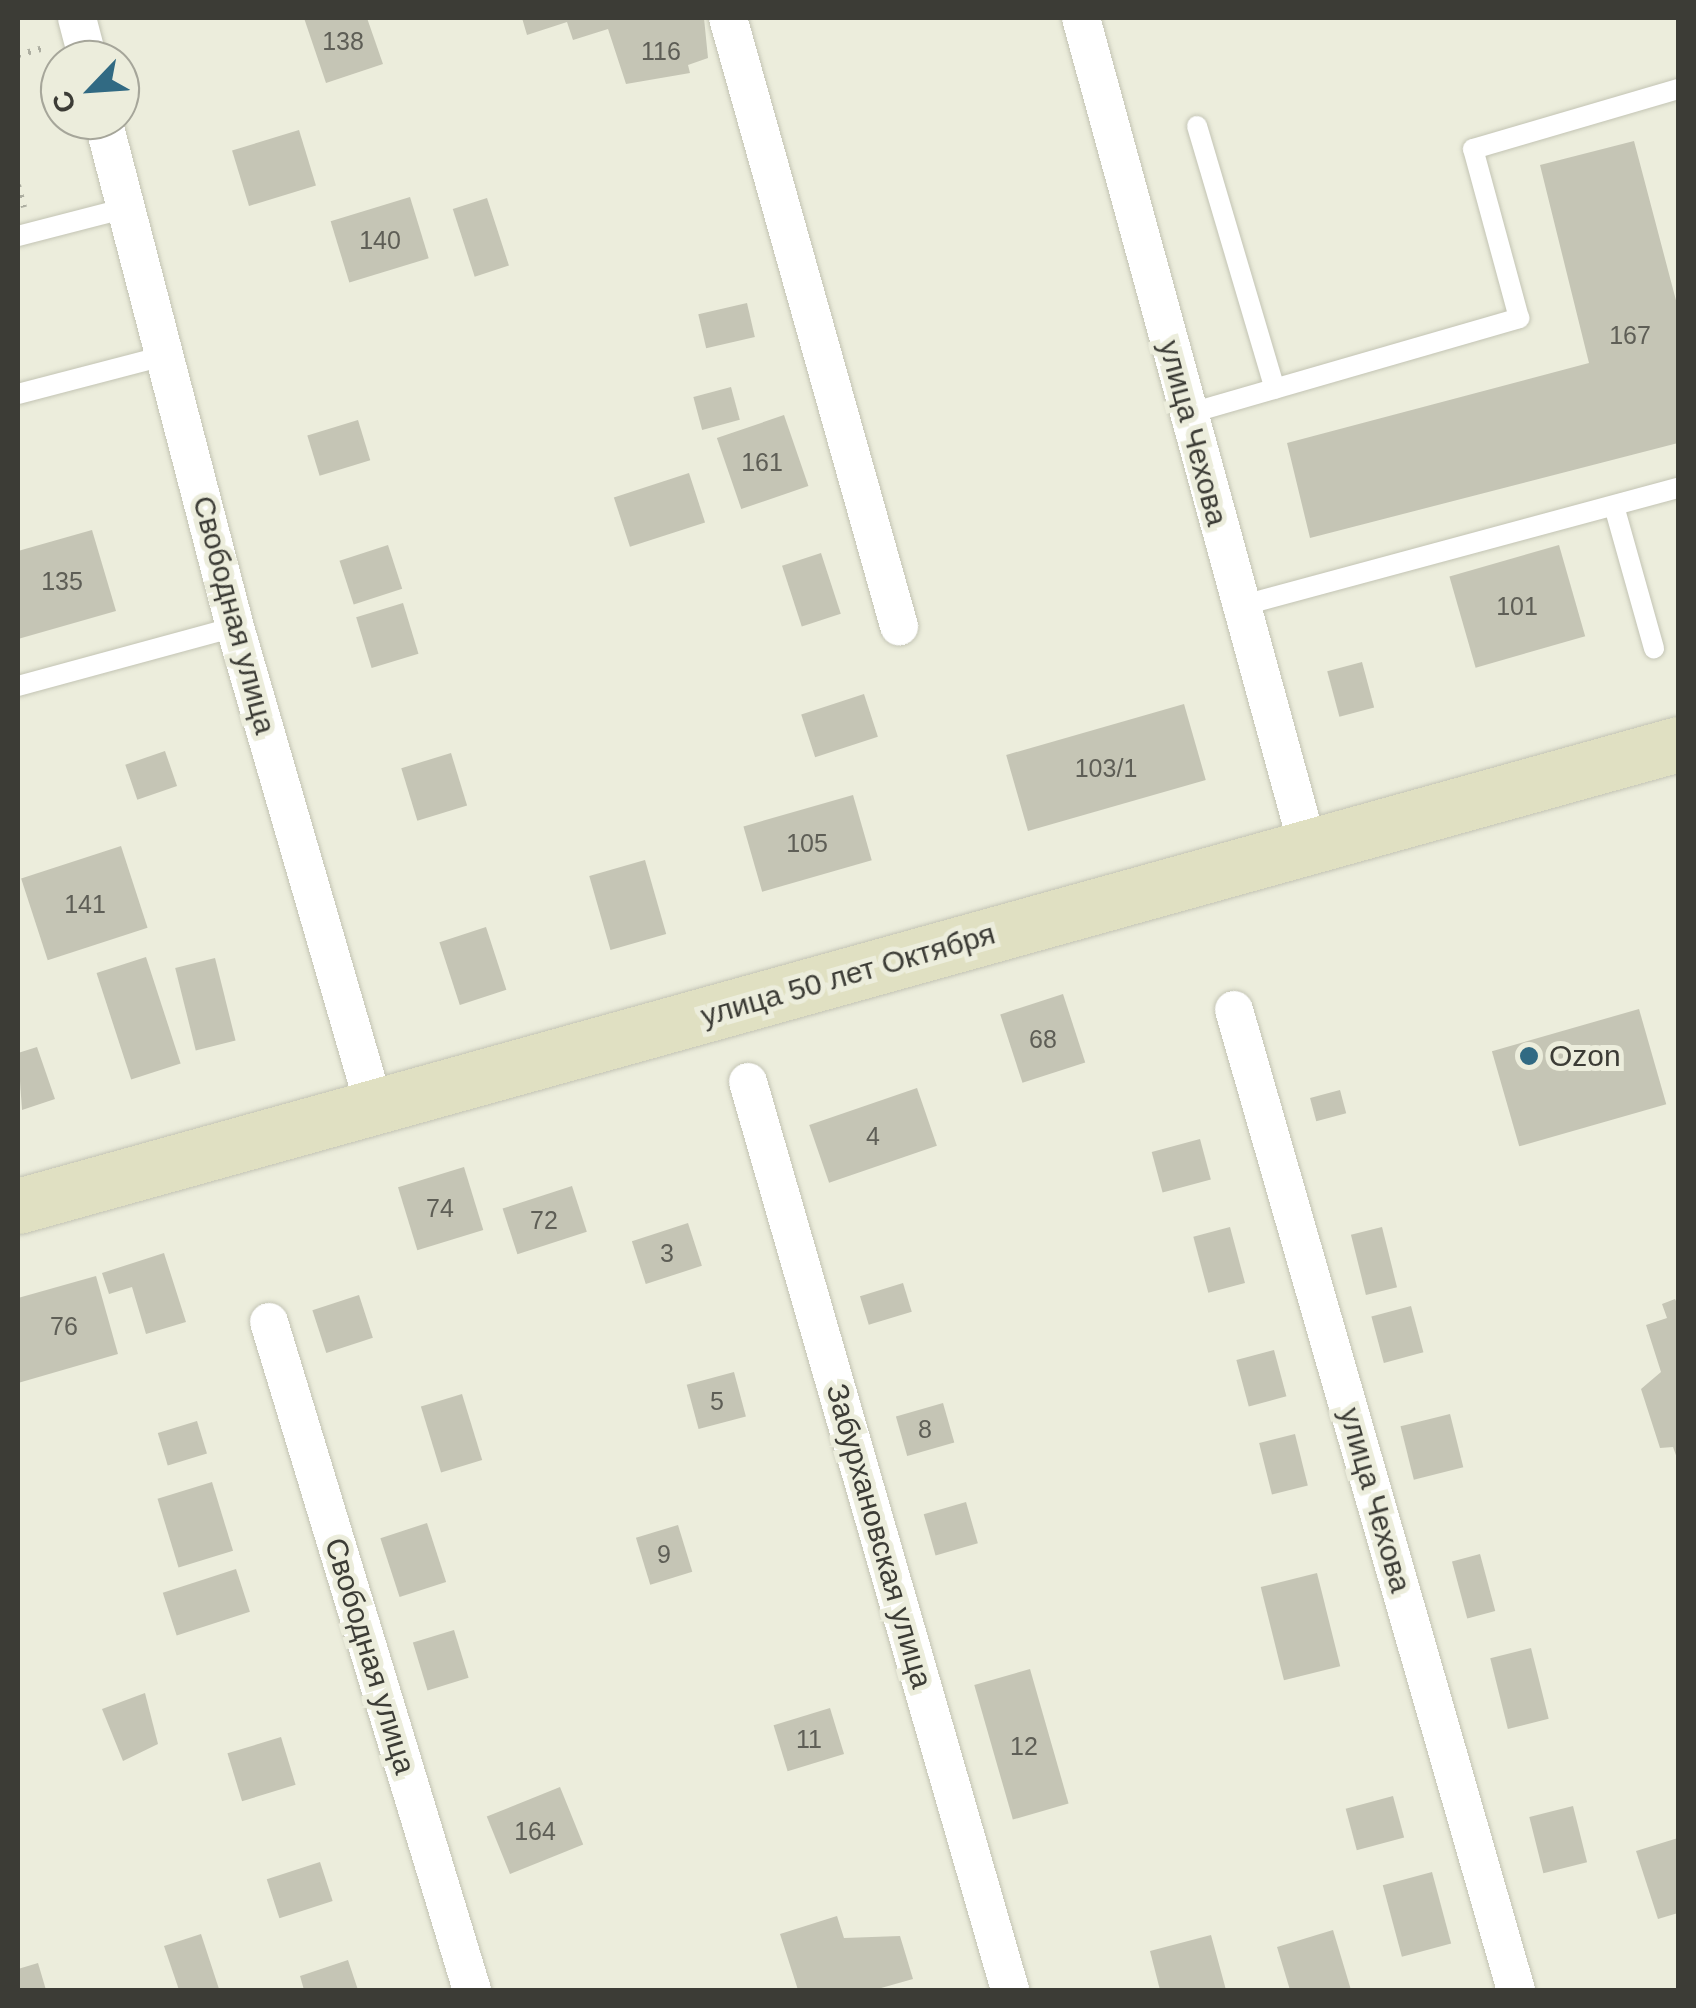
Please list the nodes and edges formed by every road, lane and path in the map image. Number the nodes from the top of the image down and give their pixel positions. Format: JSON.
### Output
{"nodes":[{"id":1,"x":728,"y":18,"type":"edge"},
{"id":2,"x":1080,"y":18,"type":"edge"},
{"id":3,"x":1678,"y":89,"type":"edge"},
{"id":4,"x":1197,"y":126,"type":"dead end"},
{"id":5,"x":109,"y":140,"type":"edge"},
{"id":6,"x":126,"y":208,"type":"junction"},
{"id":7,"x":18,"y":236,"type":"edge"},
{"id":8,"x":164,"y":356,"type":"junction"},
{"id":9,"x":1274,"y":389,"type":"junction"},
{"id":10,"x":18,"y":394,"type":"edge"},
{"id":11,"x":1187,"y":414,"type":"junction"},
{"id":12,"x":1678,"y":488,"type":"edge"},
{"id":13,"x":1614,"y":506,"type":"junction"},
{"id":14,"x":1240,"y":606,"type":"junction"},
{"id":15,"x":898,"y":626,"type":"dead end"},
{"id":16,"x":235,"y":627,"type":"junction"},
{"id":17,"x":1654,"y":648,"type":"dead end"},
{"id":18,"x":18,"y":686,"type":"edge"},
{"id":19,"x":1678,"y":744,"type":"edge"},
{"id":20,"x":1308,"y":847,"type":"junction"},
{"id":21,"x":1234,"y":1010,"type":"dead end"},
{"id":22,"x":748,"y":1082,"type":"dead end"},
{"id":23,"x":374,"y":1108,"type":"junction"},
{"id":24,"x":18,"y":1206,"type":"edge"},
{"id":25,"x":268,"y":1322,"type":"dead end"},
{"id":26,"x":472,"y":1990,"type":"edge"},
{"id":27,"x":1010,"y":1990,"type":"edge"},
{"id":28,"x":1516,"y":1990,"type":"edge"}],
"edges":[{"from":1,"to":15,"type":"street"},
{"from":2,"to":11,"type":"street","name":"улица Чехова"},
{"from":3,"to":9,"type":"lane"},
{"from":4,"to":9,"type":"lane"},
{"from":5,"to":6,"type":"street","name":"Свободная улица"},
{"from":6,"to":7,"type":"lane"},
{"from":6,"to":8,"type":"street","name":"Свободная улица"},
{"from":8,"to":10,"type":"lane"},
{"from":8,"to":16,"type":"street","name":"Свободная улица"},
{"from":9,"to":11,"type":"lane"},
{"from":11,"to":14,"type":"street","name":"улица Чехова"},
{"from":12,"to":13,"type":"lane"},
{"from":13,"to":14,"type":"lane"},
{"from":13,"to":17,"type":"lane"},
{"from":14,"to":20,"type":"street","name":"улица Чехова"},
{"from":16,"to":18,"type":"lane"},
{"from":16,"to":23,"type":"street","name":"Свободная улица"},
{"from":19,"to":20,"type":"main road","name":"улица 50 лет Октября"},
{"from":20,"to":23,"type":"main road","name":"улица 50 лет Октября"},
{"from":21,"to":28,"type":"street","name":"улица Чехова"},
{"from":22,"to":27,"type":"street","name":"Забурхановская улица"},
{"from":23,"to":24,"type":"main road","name":"улица 50 лет Октября"},
{"from":25,"to":26,"type":"street","name":"Свободная улица"}]}
